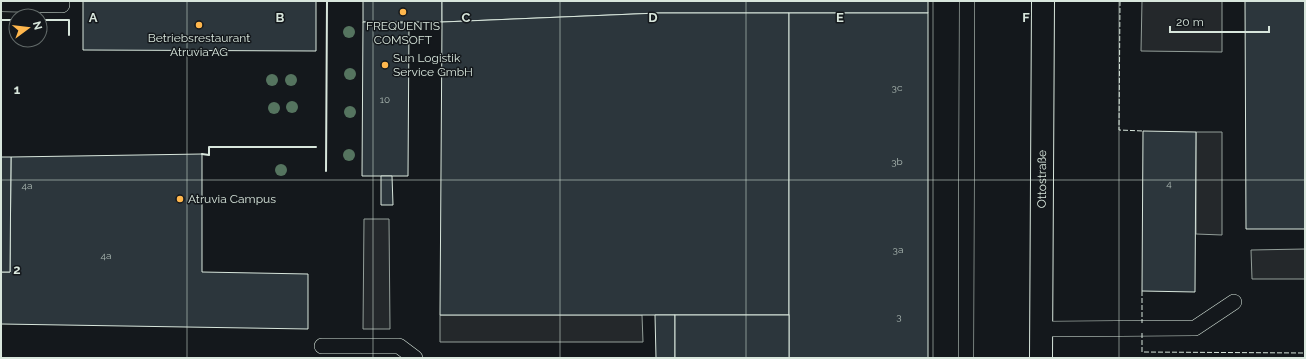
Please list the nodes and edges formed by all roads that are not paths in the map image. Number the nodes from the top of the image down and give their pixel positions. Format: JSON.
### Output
{"nodes":[{"id":1,"x":62,"y":1,"type":"edge"},
{"id":2,"x":967,"y":1,"type":"edge"},
{"id":3,"x":1043,"y":1,"type":"edge"},
{"id":4,"x":1,"y":4,"type":"edge"},
{"id":5,"x":1234,"y":302,"type":"dead end"},
{"id":6,"x":1042,"y":329,"type":"junction"},
{"id":7,"x":322,"y":346,"type":"dead end"},
{"id":8,"x":415,"y":358,"type":"edge"},
{"id":9,"x":966,"y":358,"type":"edge"},
{"id":10,"x":1041,"y":358,"type":"edge"}],
"edges":[{"from":1,"to":4,"type":"lane"},
{"from":2,"to":9,"type":"lane"},
{"from":3,"to":6,"type":"main road","name":"Ottostraße"},
{"from":5,"to":6,"type":"lane"},
{"from":6,"to":10,"type":"main road","name":"Ottostraße"},
{"from":7,"to":8,"type":"lane"}]}
